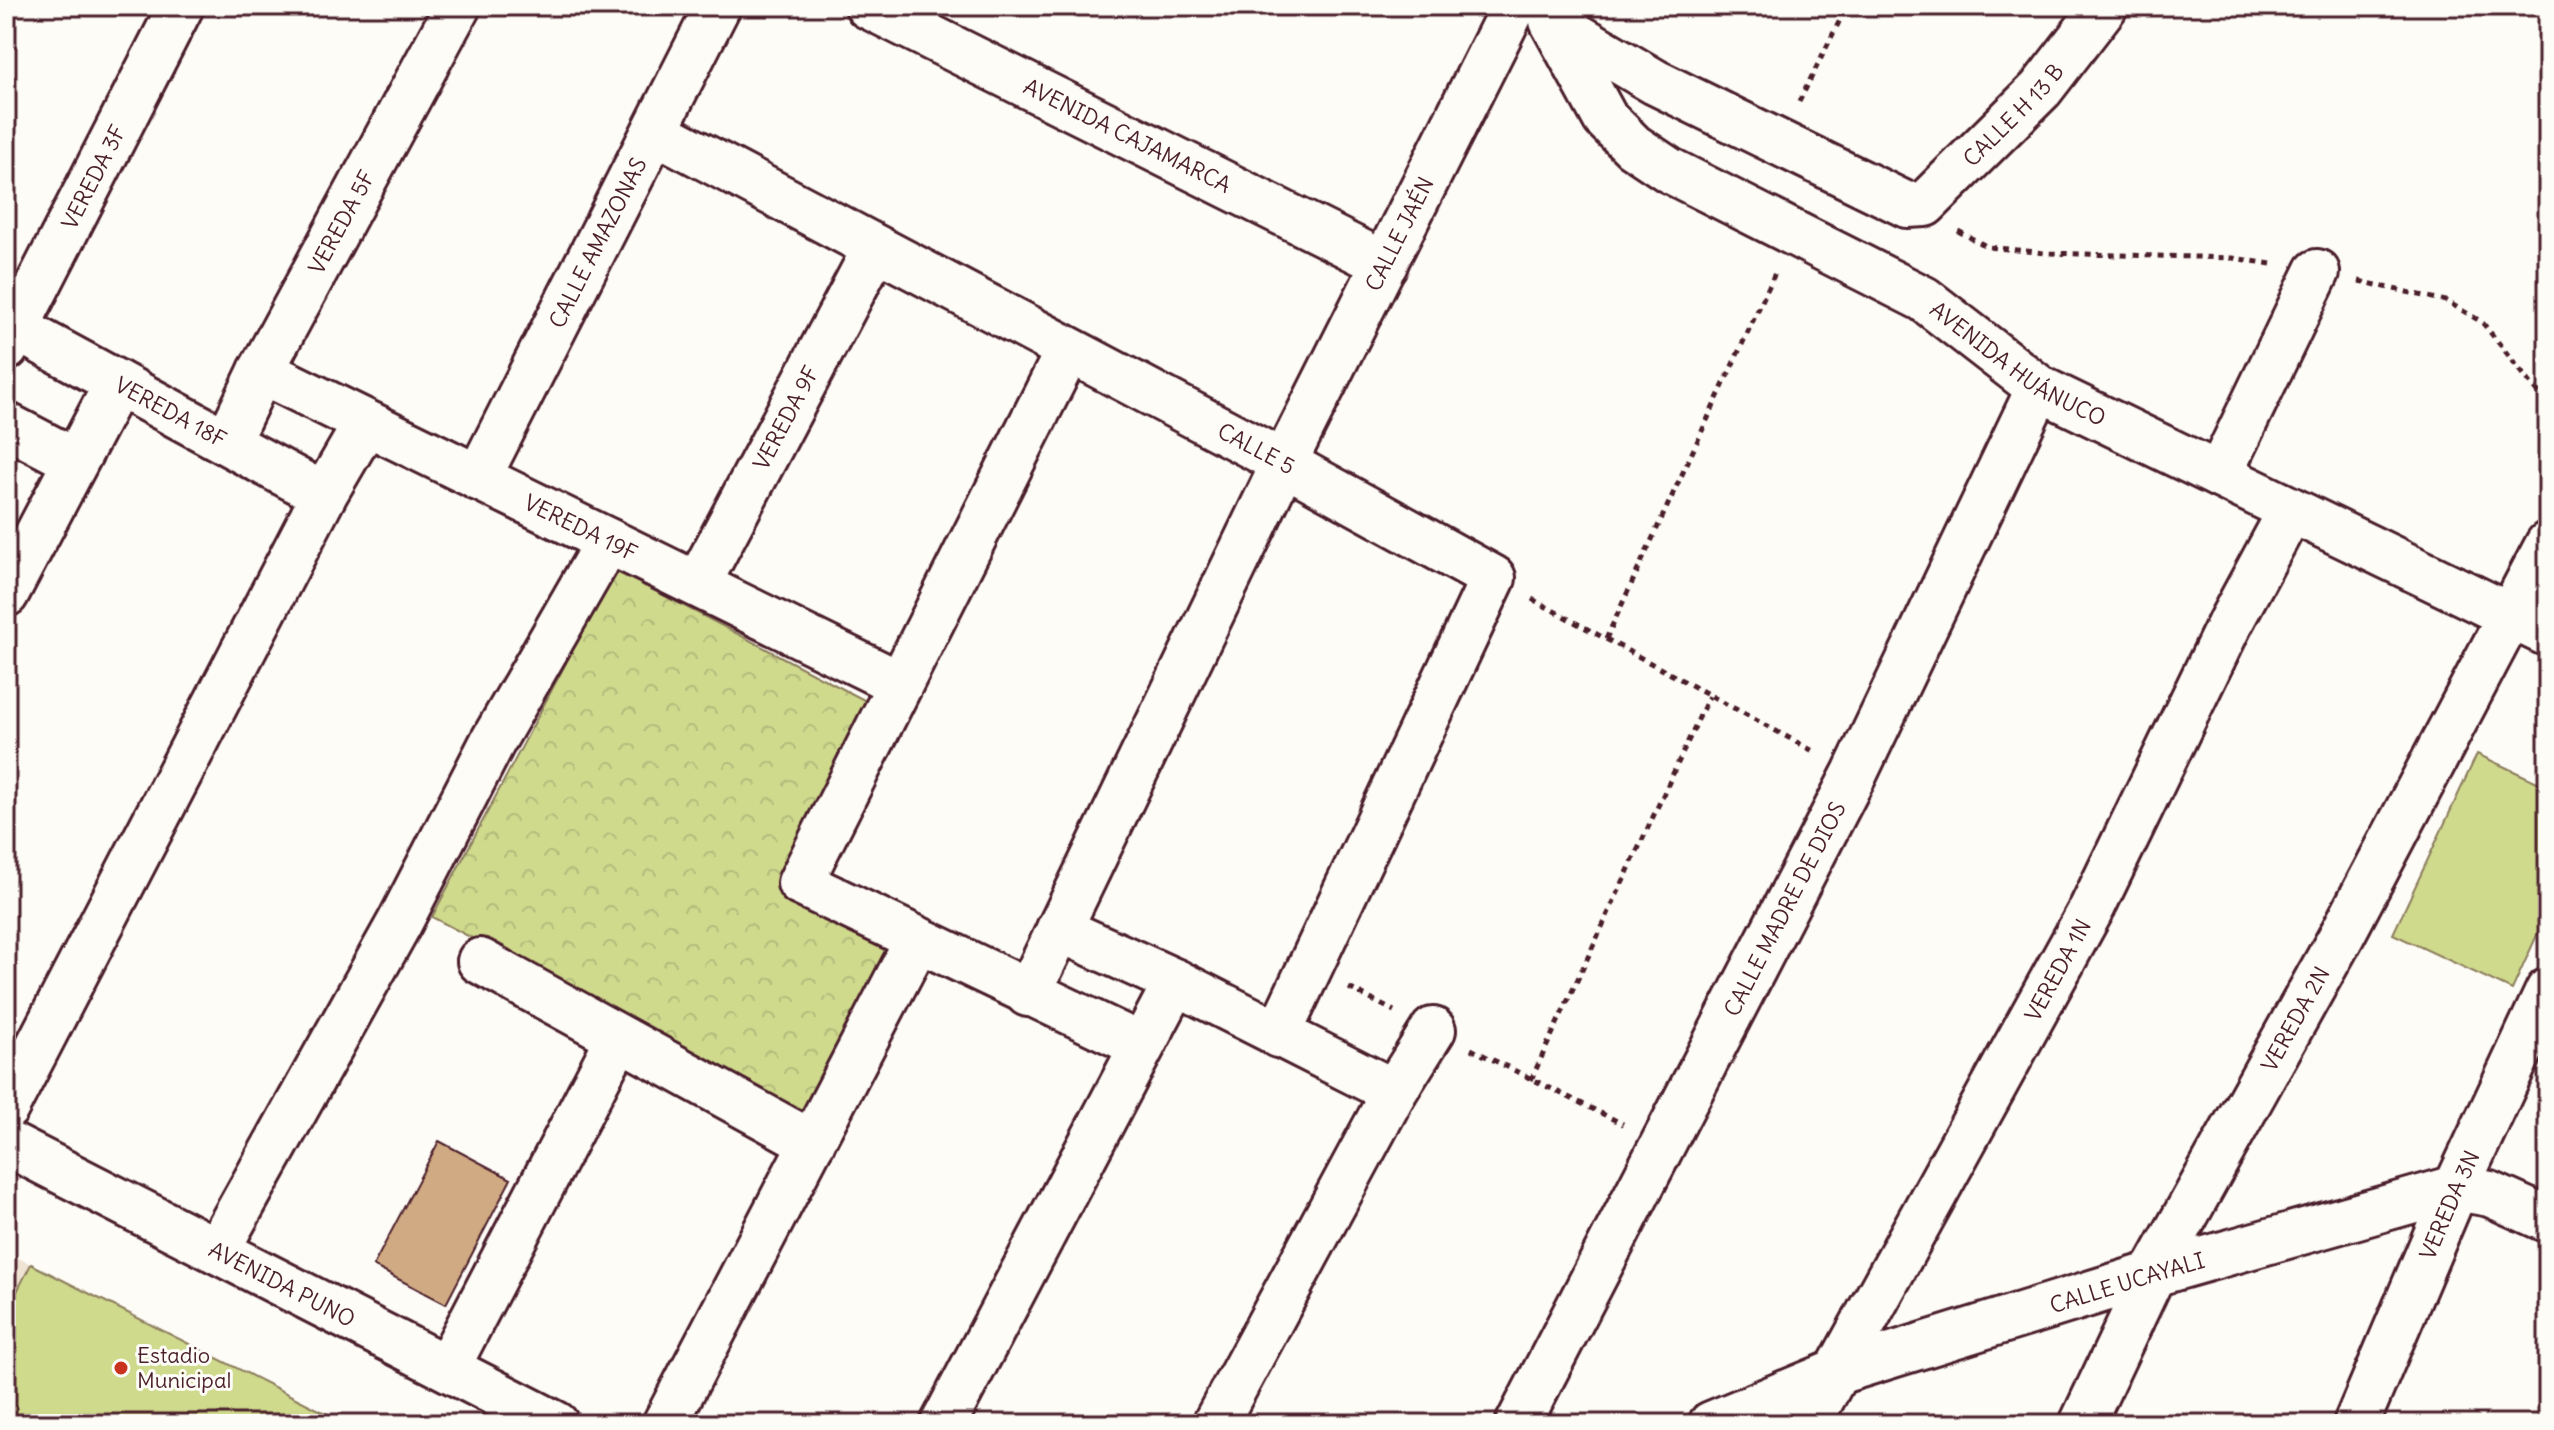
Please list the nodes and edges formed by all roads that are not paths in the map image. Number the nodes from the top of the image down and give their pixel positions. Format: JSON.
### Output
{"nodes":[{"id":1,"x":181,"y":6,"type":"edge"},
{"id":2,"x":458,"y":6,"type":"edge"},
{"id":3,"x":718,"y":6,"type":"edge"},
{"id":4,"x":868,"y":6,"type":"edge"},
{"id":5,"x":2105,"y":6,"type":"edge"},
{"id":6,"x":1529,"y":11,"type":"edge"},
{"id":7,"x":655,"y":131,"type":"junction"},
{"id":8,"x":875,"y":249,"type":"junction"},
{"id":9,"x":1385,"y":264,"type":"junction"},
{"id":10,"x":2317,"y":272,"type":"road end"},
{"id":11,"x":11,"y":338,"type":"edge"},
{"id":12,"x":1068,"y":351,"type":"junction"},
{"id":13,"x":261,"y":371,"type":"junction"},
{"id":14,"x":117,"y":383,"type":"junction"},
{"id":15,"x":2039,"y":388,"type":"junction"},
{"id":16,"x":366,"y":423,"type":"junction"},
{"id":17,"x":6,"y":425,"type":"edge"},
{"id":18,"x":227,"y":442,"type":"junction"},
{"id":19,"x":75,"y":461,"type":"junction"},
{"id":20,"x":1284,"y":463,"type":"junction"},
{"id":21,"x":2219,"y":475,"type":"junction"},
{"id":22,"x":478,"y":478,"type":"junction"},
{"id":23,"x":324,"y":495,"type":"junction"},
{"id":24,"x":2291,"y":510,"type":"junction"},
{"id":25,"x":608,"y":541,"type":"junction"},
{"id":26,"x":2548,"y":544,"type":"edge"},
{"id":27,"x":698,"y":584,"type":"junction"},
{"id":28,"x":6,"y":594,"type":"edge"},
{"id":29,"x":2509,"y":615,"type":"junction"},
{"id":30,"x":2548,"y":634,"type":"edge"},
{"id":31,"x":900,"y":684,"type":"junction"},
{"id":32,"x":1059,"y":929,"type":"junction"},
{"id":33,"x":917,"y":941,"type":"junction"},
{"id":34,"x":480,"y":961,"type":"dead end"},
{"id":35,"x":1176,"y":982,"type":"junction"},
{"id":36,"x":2548,"y":991,"type":"edge"},
{"id":37,"x":1028,"y":994,"type":"junction"},
{"id":38,"x":1433,"y":1030,"type":"road end"},
{"id":39,"x":1278,"y":1035,"type":"junction"},
{"id":40,"x":618,"y":1039,"type":"junction"},
{"id":41,"x":1142,"y":1046,"type":"junction"},
{"id":42,"x":1394,"y":1092,"type":"junction"},
{"id":43,"x":6,"y":1108,"type":"edge"},
{"id":44,"x":6,"y":1143,"type":"edge"},
{"id":45,"x":812,"y":1143,"type":"junction"},
{"id":46,"x":2456,"y":1188,"type":"junction"},
{"id":47,"x":2548,"y":1220,"type":"edge"},
{"id":48,"x":217,"y":1250,"type":"junction"},
{"id":49,"x":2153,"y":1274,"type":"junction"},
{"id":50,"x":448,"y":1366,"type":"junction"},
{"id":51,"x":1834,"y":1373,"type":"junction"},
{"id":52,"x":556,"y":1424,"type":"edge"},
{"id":53,"x":665,"y":1424,"type":"edge"},
{"id":54,"x":943,"y":1424,"type":"edge"},
{"id":55,"x":1215,"y":1424,"type":"edge"},
{"id":56,"x":1518,"y":1424,"type":"edge"},
{"id":57,"x":1711,"y":1424,"type":"edge"},
{"id":58,"x":1808,"y":1424,"type":"edge"},
{"id":59,"x":2082,"y":1424,"type":"edge"},
{"id":60,"x":2356,"y":1424,"type":"edge"}],
"edges":[{"from":1,"to":11,"type":"street","name":"VEREDA 3F"},
{"from":2,"to":13,"type":"street","name":"VEREDA 5F"},
{"from":3,"to":7,"type":"street","name":"CALLE AMAZONAS"},
{"from":4,"to":9,"type":"street","name":"AVENIDA CAJAMARCA"},
{"from":5,"to":6,"type":"street","name":"CALLE H 13 B"},
{"from":6,"to":9,"type":"street","name":"CALLE JAÉN"},
{"from":6,"to":15,"type":"street","name":"AVENIDA HUÁNUCO"},
{"from":7,"to":8,"type":"street","name":"CALLE 5"},
{"from":7,"to":22,"type":"street","name":"CALLE AMAZONAS"},
{"from":8,"to":12,"type":"street","name":"CALLE 5"},
{"from":8,"to":27,"type":"street","name":"VEREDA 9F"},
{"from":9,"to":20,"type":"street","name":"CALLE JAÉN"},
{"from":10,"to":21,"type":"street"},
{"from":11,"to":14,"type":"street","name":"VEREDA 18F"},
{"from":12,"to":20,"type":"street","name":"CALLE 5"},
{"from":12,"to":31,"type":"street"},
{"from":13,"to":16,"type":"street","name":"VEREDA 19F"},
{"from":13,"to":18,"type":"street","name":"VEREDA 5F"},
{"from":14,"to":18,"type":"street","name":"VEREDA 18F"},
{"from":14,"to":19,"type":"street"},
{"from":15,"to":21,"type":"street","name":"AVENIDA HUÁNUCO"},
{"from":15,"to":56,"type":"street","name":"CALLE MADRE DE DIOS"},
{"from":16,"to":22,"type":"street","name":"VEREDA 19F"},
{"from":16,"to":23,"type":"street"},
{"from":17,"to":19,"type":"street"},
{"from":18,"to":23,"type":"street","name":"VEREDA 18F"},
{"from":19,"to":28,"type":"street"},
{"from":20,"to":32,"type":"street","name":"CALLE JAÉN"},
{"from":20,"to":39,"type":"street","name":"CALLE 5"},
{"from":21,"to":24,"type":"street","name":"AVENIDA HUÁNUCO"},
{"from":22,"to":25,"type":"street","name":"VEREDA 19F"},
{"from":23,"to":43,"type":"street"},
{"from":24,"to":29,"type":"street","name":"AVENIDA HUÁNUCO"},
{"from":24,"to":51,"type":"street","name":"VEREDA 1N"},
{"from":25,"to":27,"type":"street","name":"VEREDA 19F"},
{"from":25,"to":48,"type":"street"},
{"from":26,"to":29,"type":"street","name":"VEREDA 2N"},
{"from":27,"to":31,"type":"street","name":"VEREDA 19F"},
{"from":29,"to":30,"type":"street","name":"AVENIDA HUÁNUCO"},
{"from":29,"to":49,"type":"street","name":"VEREDA 2N"},
{"from":31,"to":33,"type":"street"},
{"from":32,"to":35,"type":"street"},
{"from":32,"to":37,"type":"street","name":"CALLE JAÉN"},
{"from":33,"to":37,"type":"street"},
{"from":33,"to":45,"type":"street"},
{"from":34,"to":40,"type":"street"},
{"from":35,"to":39,"type":"street"},
{"from":35,"to":41,"type":"street"},
{"from":36,"to":46,"type":"street","name":"VEREDA 3N"},
{"from":37,"to":41,"type":"street"},
{"from":38,"to":42,"type":"street"},
{"from":39,"to":42,"type":"street"},
{"from":40,"to":45,"type":"street"},
{"from":40,"to":50,"type":"street"},
{"from":41,"to":54,"type":"street"},
{"from":42,"to":55,"type":"street"},
{"from":44,"to":48,"type":"street","name":"AVENIDA PUNO"},
{"from":45,"to":53,"type":"street"},
{"from":46,"to":47,"type":"street","name":"CALLE UCAYALI"},
{"from":46,"to":49,"type":"street","name":"CALLE UCAYALI"},
{"from":46,"to":60,"type":"street","name":"VEREDA 3N"},
{"from":48,"to":50,"type":"street","name":"AVENIDA PUNO"},
{"from":49,"to":51,"type":"street","name":"CALLE UCAYALI"},
{"from":49,"to":59,"type":"street","name":"VEREDA 2N"},
{"from":50,"to":52,"type":"street","name":"AVENIDA PUNO"},
{"from":51,"to":57,"type":"street","name":"CALLE UCAYALI"},
{"from":51,"to":58,"type":"street","name":"VEREDA 1N"}]}
